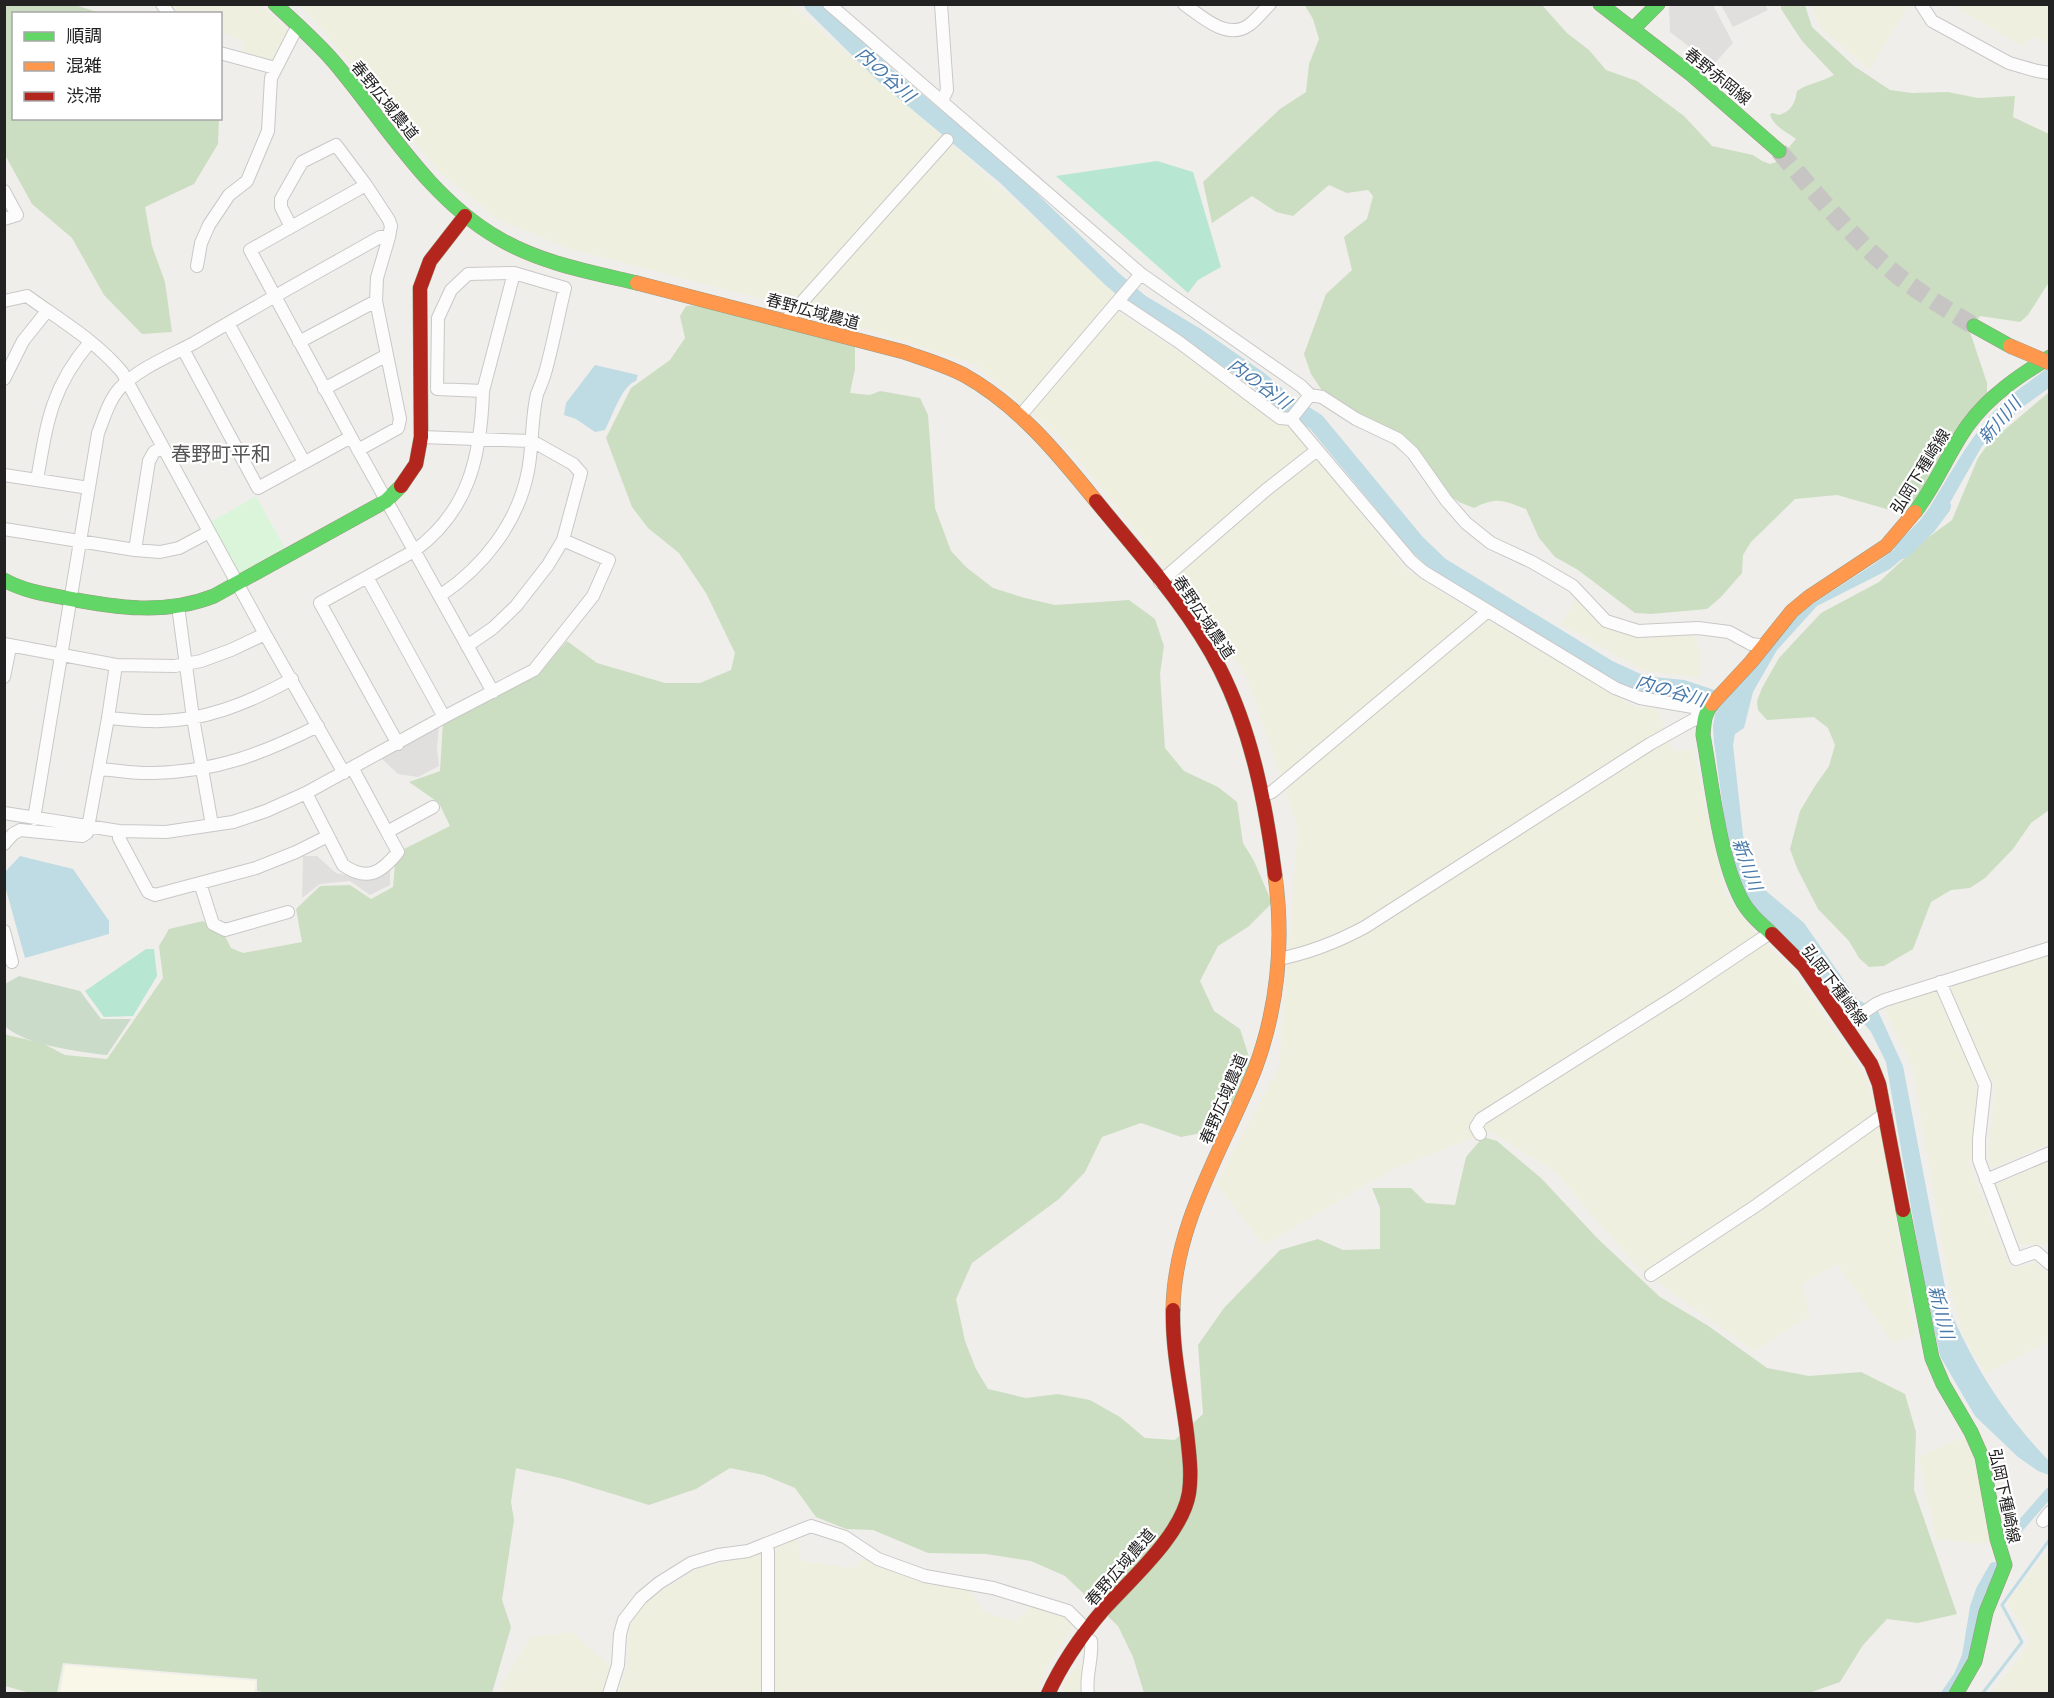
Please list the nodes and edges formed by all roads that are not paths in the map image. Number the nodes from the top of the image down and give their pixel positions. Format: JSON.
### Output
{"nodes":[{"id":1,"x":275,"y":4,"type":"edge"},
{"id":2,"x":829,"y":4,"type":"edge"},
{"id":3,"x":941,"y":4,"type":"edge"},
{"id":4,"x":1184,"y":4,"type":"edge"},
{"id":5,"x":1270,"y":4,"type":"edge"},
{"id":6,"x":1600,"y":4,"type":"edge"},
{"id":7,"x":1658,"y":4,"type":"edge"},
{"id":8,"x":1921,"y":4,"type":"edge"},
{"id":9,"x":300,"y":27,"type":"junction"},
{"id":10,"x":1633,"y":29,"type":"junction"},
{"id":11,"x":222,"y":55,"type":"edge"},
{"id":12,"x":275,"y":68,"type":"junction"},
{"id":13,"x":2049,"y":73,"type":"edge"},
{"id":14,"x":942,"y":101,"type":"junction"},
{"id":15,"x":947,"y":141,"type":"dead end"},
{"id":16,"x":1779,"y":151,"type":"tunnel mouth"},
{"id":17,"x":366,"y":185,"type":"junction"},
{"id":18,"x":4,"y":191,"type":"edge"},
{"id":19,"x":465,"y":216,"type":"junction"},
{"id":20,"x":4,"y":219,"type":"edge"},
{"id":21,"x":291,"y":227,"type":"junction"},
{"id":22,"x":389,"y":237,"type":"junction"},
{"id":23,"x":197,"y":266,"type":"dead end"},
{"id":24,"x":514,"y":273,"type":"junction"},
{"id":25,"x":1140,"y":277,"type":"junction"},
{"id":26,"x":274,"y":296,"type":"junction"},
{"id":27,"x":1120,"y":300,"type":"junction"},
{"id":28,"x":4,"y":301,"type":"edge"},
{"id":29,"x":376,"y":302,"type":"junction"},
{"id":30,"x":48,"y":311,"type":"junction"},
{"id":31,"x":786,"y":320,"type":"junction"},
{"id":32,"x":228,"y":323,"type":"junction"},
{"id":33,"x":1974,"y":326,"type":"tunnel mouth"},
{"id":34,"x":90,"y":342,"type":"junction"},
{"id":35,"x":299,"y":342,"type":"junction"},
{"id":36,"x":183,"y":349,"type":"junction"},
{"id":37,"x":387,"y":355,"type":"junction"},
{"id":38,"x":2049,"y":357,"type":"edge"},
{"id":39,"x":2049,"y":363,"type":"edge"},
{"id":40,"x":4,"y":379,"type":"edge"},
{"id":41,"x":128,"y":381,"type":"junction"},
{"id":42,"x":324,"y":389,"type":"junction"},
{"id":43,"x":483,"y":391,"type":"junction"},
{"id":44,"x":1308,"y":397,"type":"junction"},
{"id":45,"x":1020,"y":416,"type":"junction"},
{"id":46,"x":1292,"y":417,"type":"junction"},
{"id":47,"x":351,"y":437,"type":"junction"},
{"id":48,"x":422,"y":437,"type":"junction"},
{"id":49,"x":478,"y":439,"type":"junction"},
{"id":50,"x":532,"y":441,"type":"junction"},
{"id":51,"x":163,"y":447,"type":"junction"},
{"id":52,"x":358,"y":450,"type":"junction"},
{"id":53,"x":1317,"y":450,"type":"junction"},
{"id":54,"x":304,"y":462,"type":"junction"},
{"id":55,"x":4,"y":475,"type":"edge"},
{"id":56,"x":37,"y":480,"type":"junction"},
{"id":57,"x":89,"y":488,"type":"junction"},
{"id":58,"x":386,"y":501,"type":"junction"},
{"id":59,"x":4,"y":529,"type":"edge"},
{"id":60,"x":209,"y":532,"type":"junction"},
{"id":61,"x":563,"y":540,"type":"junction"},
{"id":62,"x":81,"y":541,"type":"junction"},
{"id":63,"x":135,"y":550,"type":"junction"},
{"id":64,"x":414,"y":551,"type":"junction"},
{"id":65,"x":367,"y":577,"type":"junction"},
{"id":66,"x":4,"y":580,"type":"edge"},
{"id":67,"x":238,"y":582,"type":"junction"},
{"id":68,"x":1160,"y":582,"type":"junction"},
{"id":69,"x":441,"y":595,"type":"junction"},
{"id":70,"x":70,"y":598,"type":"junction"},
{"id":71,"x":178,"y":606,"type":"junction"},
{"id":72,"x":1488,"y":611,"type":"junction"},
{"id":73,"x":265,"y":634,"type":"junction"},
{"id":74,"x":7,"y":646,"type":"edge"},
{"id":75,"x":467,"y":646,"type":"junction"},
{"id":76,"x":1765,"y":646,"type":"junction"},
{"id":77,"x":62,"y":655,"type":"junction"},
{"id":78,"x":186,"y":664,"type":"junction"},
{"id":79,"x":116,"y":665,"type":"junction"},
{"id":80,"x":4,"y":677,"type":"edge"},
{"id":81,"x":292,"y":679,"type":"junction"},
{"id":82,"x":493,"y":692,"type":"junction"},
{"id":83,"x":1706,"y":714,"type":"junction"},
{"id":84,"x":444,"y":717,"type":"junction"},
{"id":85,"x":108,"y":718,"type":"junction"},
{"id":86,"x":194,"y":718,"type":"junction"},
{"id":87,"x":318,"y":726,"type":"junction"},
{"id":88,"x":398,"y":744,"type":"junction"},
{"id":89,"x":99,"y":769,"type":"junction"},
{"id":90,"x":202,"y":769,"type":"junction"},
{"id":91,"x":348,"y":771,"type":"junction"},
{"id":92,"x":306,"y":794,"type":"junction"},
{"id":93,"x":1262,"y":796,"type":"junction"},
{"id":94,"x":433,"y":807,"type":"dead end"},
{"id":95,"x":4,"y":813,"type":"edge"},
{"id":96,"x":34,"y":819,"type":"junction"},
{"id":97,"x":212,"y":825,"type":"junction"},
{"id":98,"x":88,"y":826,"type":"junction"},
{"id":99,"x":119,"y":831,"type":"junction"},
{"id":100,"x":387,"y":832,"type":"junction"},
{"id":101,"x":328,"y":837,"type":"junction"},
{"id":102,"x":4,"y":844,"type":"edge"},
{"id":103,"x":200,"y":883,"type":"junction"},
{"id":104,"x":288,"y":912,"type":"dead end"},
{"id":105,"x":4,"y":931,"type":"edge"},
{"id":106,"x":1770,"y":933,"type":"junction"},
{"id":107,"x":2049,"y":948,"type":"edge"},
{"id":108,"x":1278,"y":959,"type":"junction"},
{"id":109,"x":12,"y":962,"type":"dead end"},
{"id":110,"x":1940,"y":982,"type":"junction"},
{"id":111,"x":1848,"y":1022,"type":"junction"},
{"id":112,"x":1886,"y":1113,"type":"junction"},
{"id":113,"x":1480,"y":1134,"type":"dead end"},
{"id":114,"x":2049,"y":1153,"type":"edge"},
{"id":115,"x":1986,"y":1180,"type":"junction"},
{"id":116,"x":2049,"y":1264,"type":"edge"},
{"id":117,"x":1651,"y":1275,"type":"dead end"},
{"id":118,"x":765,"y":1544,"type":"junction"},
{"id":119,"x":1081,"y":1624,"type":"dead end"},
{"id":120,"x":1090,"y":1641,"type":"dead end"},
{"id":121,"x":609,"y":1694,"type":"edge"},
{"id":122,"x":768,"y":1694,"type":"edge"},
{"id":123,"x":1048,"y":1694,"type":"edge"},
{"id":124,"x":1088,"y":1694,"type":"edge"},
{"id":125,"x":1956,"y":1694,"type":"edge"}],
"edges":[{"from":1,"to":9,"type":"street","name":"春野広域農道"},
{"from":2,"to":14,"type":"street"},
{"from":3,"to":14,"type":"street"},
{"from":4,"to":5,"type":"street"},
{"from":6,"to":10,"type":"street","name":"春野赤岡線"},
{"from":7,"to":10,"type":"street"},
{"from":8,"to":13,"type":"street"},
{"from":9,"to":12,"type":"street"},
{"from":9,"to":19,"type":"street","name":"春野広域農道"},
{"from":10,"to":16,"type":"street","name":"春野赤岡線"},
{"from":11,"to":12,"type":"street"},
{"from":12,"to":23,"type":"street"},
{"from":14,"to":25,"type":"street"},
{"from":15,"to":31,"type":"street"},
{"from":17,"to":21,"type":"street"},
{"from":17,"to":21,"type":"street"},
{"from":17,"to":22,"type":"street"},
{"from":18,"to":20,"type":"street"},
{"from":19,"to":31,"type":"street","name":"春野広域農道"},
{"from":19,"to":48,"type":"street"},
{"from":21,"to":26,"type":"street"},
{"from":22,"to":26,"type":"street"},
{"from":22,"to":29,"type":"street"},
{"from":24,"to":43,"type":"street"},
{"from":24,"to":43,"type":"street"},
{"from":24,"to":50,"type":"street"},
{"from":25,"to":27,"type":"street"},
{"from":25,"to":44,"type":"street"},
{"from":26,"to":32,"type":"street"},
{"from":26,"to":35,"type":"street"},
{"from":27,"to":45,"type":"street"},
{"from":27,"to":46,"type":"street"},
{"from":28,"to":30,"type":"street"},
{"from":29,"to":35,"type":"street"},
{"from":29,"to":37,"type":"street"},
{"from":30,"to":34,"type":"street"},
{"from":30,"to":40,"type":"street"},
{"from":31,"to":45,"type":"street","name":"春野広域農道"},
{"from":32,"to":36,"type":"street"},
{"from":32,"to":54,"type":"street"},
{"from":33,"to":39,"type":"street","bridge":true},
{"from":34,"to":41,"type":"street"},
{"from":34,"to":56,"type":"street"},
{"from":35,"to":42,"type":"street"},
{"from":36,"to":41,"type":"street"},
{"from":36,"to":54,"type":"street"},
{"from":37,"to":42,"type":"street"},
{"from":37,"to":52,"type":"street"},
{"from":38,"to":76,"type":"street","name":"弘岡下種崎線"},
{"from":41,"to":51,"type":"street"},
{"from":41,"to":57,"type":"street"},
{"from":42,"to":47,"type":"street"},
{"from":43,"to":49,"type":"street"},
{"from":44,"to":46,"type":"street"},
{"from":44,"to":76,"type":"street"},
{"from":45,"to":68,"type":"street","name":"春野広域農道"},
{"from":46,"to":53,"type":"street"},
{"from":47,"to":52,"type":"street"},
{"from":47,"to":54,"type":"street"},
{"from":48,"to":49,"type":"street"},
{"from":48,"to":58,"type":"street"},
{"from":49,"to":50,"type":"street"},
{"from":49,"to":64,"type":"street"},
{"from":50,"to":61,"type":"street"},
{"from":50,"to":69,"type":"street"},
{"from":51,"to":60,"type":"street"},
{"from":51,"to":63,"type":"street"},
{"from":52,"to":58,"type":"street"},
{"from":53,"to":68,"type":"street"},
{"from":53,"to":72,"type":"street"},
{"from":55,"to":56,"type":"street"},
{"from":56,"to":57,"type":"street"},
{"from":57,"to":62,"type":"street"},
{"from":58,"to":64,"type":"street"},
{"from":58,"to":67,"type":"street"},
{"from":59,"to":62,"type":"street"},
{"from":60,"to":63,"type":"street"},
{"from":60,"to":67,"type":"street"},
{"from":61,"to":75,"type":"street"},
{"from":61,"to":82,"type":"street"},
{"from":62,"to":63,"type":"street"},
{"from":62,"to":70,"type":"street"},
{"from":64,"to":65,"type":"street"},
{"from":64,"to":69,"type":"street"},
{"from":65,"to":84,"type":"street"},
{"from":65,"to":88,"type":"street"},
{"from":66,"to":70,"type":"street"},
{"from":67,"to":71,"type":"street"},
{"from":67,"to":73,"type":"street"},
{"from":68,"to":93,"type":"street","name":"春野広域農道"},
{"from":69,"to":75,"type":"street"},
{"from":70,"to":71,"type":"street"},
{"from":70,"to":77,"type":"street"},
{"from":71,"to":78,"type":"street"},
{"from":72,"to":83,"type":"street"},
{"from":72,"to":93,"type":"street"},
{"from":73,"to":78,"type":"street"},
{"from":73,"to":81,"type":"street"},
{"from":74,"to":77,"type":"street"},
{"from":74,"to":80,"type":"street"},
{"from":75,"to":82,"type":"street"},
{"from":76,"to":83,"type":"street","name":"弘岡下種崎線"},
{"from":77,"to":79,"type":"street"},
{"from":77,"to":96,"type":"street"},
{"from":78,"to":79,"type":"street"},
{"from":78,"to":86,"type":"street"},
{"from":79,"to":85,"type":"street"},
{"from":81,"to":86,"type":"street"},
{"from":81,"to":87,"type":"street"},
{"from":82,"to":84,"type":"street"},
{"from":83,"to":106,"type":"street","name":"弘岡下種崎線"},
{"from":83,"to":108,"type":"street"},
{"from":84,"to":88,"type":"street"},
{"from":85,"to":86,"type":"street"},
{"from":85,"to":89,"type":"street"},
{"from":86,"to":90,"type":"street"},
{"from":87,"to":90,"type":"street"},
{"from":87,"to":91,"type":"street"},
{"from":88,"to":91,"type":"street"},
{"from":89,"to":90,"type":"street"},
{"from":89,"to":98,"type":"street"},
{"from":90,"to":97,"type":"street"},
{"from":91,"to":92,"type":"street"},
{"from":91,"to":100,"type":"street"},
{"from":92,"to":97,"type":"street"},
{"from":92,"to":101,"type":"street"},
{"from":93,"to":108,"type":"street","name":"春野広域農道"},
{"from":94,"to":100,"type":"street"},
{"from":95,"to":96,"type":"street"},
{"from":96,"to":98,"type":"street"},
{"from":97,"to":99,"type":"street"},
{"from":98,"to":99,"type":"street"},
{"from":98,"to":102,"type":"street"},
{"from":99,"to":103,"type":"street"},
{"from":100,"to":101,"type":"street"},
{"from":101,"to":103,"type":"street"},
{"from":103,"to":104,"type":"street"},
{"from":105,"to":109,"type":"street"},
{"from":106,"to":111,"type":"street","name":"弘岡下種崎線"},
{"from":106,"to":113,"type":"street"},
{"from":107,"to":110,"type":"street"},
{"from":108,"to":123,"type":"street","name":"春野広域農道"},
{"from":110,"to":111,"type":"street"},
{"from":110,"to":115,"type":"street"},
{"from":111,"to":112,"type":"street","name":"弘岡下種崎線"},
{"from":112,"to":117,"type":"street"},
{"from":112,"to":125,"type":"street","name":"弘岡下種崎線"},
{"from":114,"to":115,"type":"street"},
{"from":115,"to":116,"type":"street"},
{"from":118,"to":119,"type":"street"},
{"from":118,"to":121,"type":"street"},
{"from":118,"to":122,"type":"street"},
{"from":120,"to":124,"type":"street"}]}
